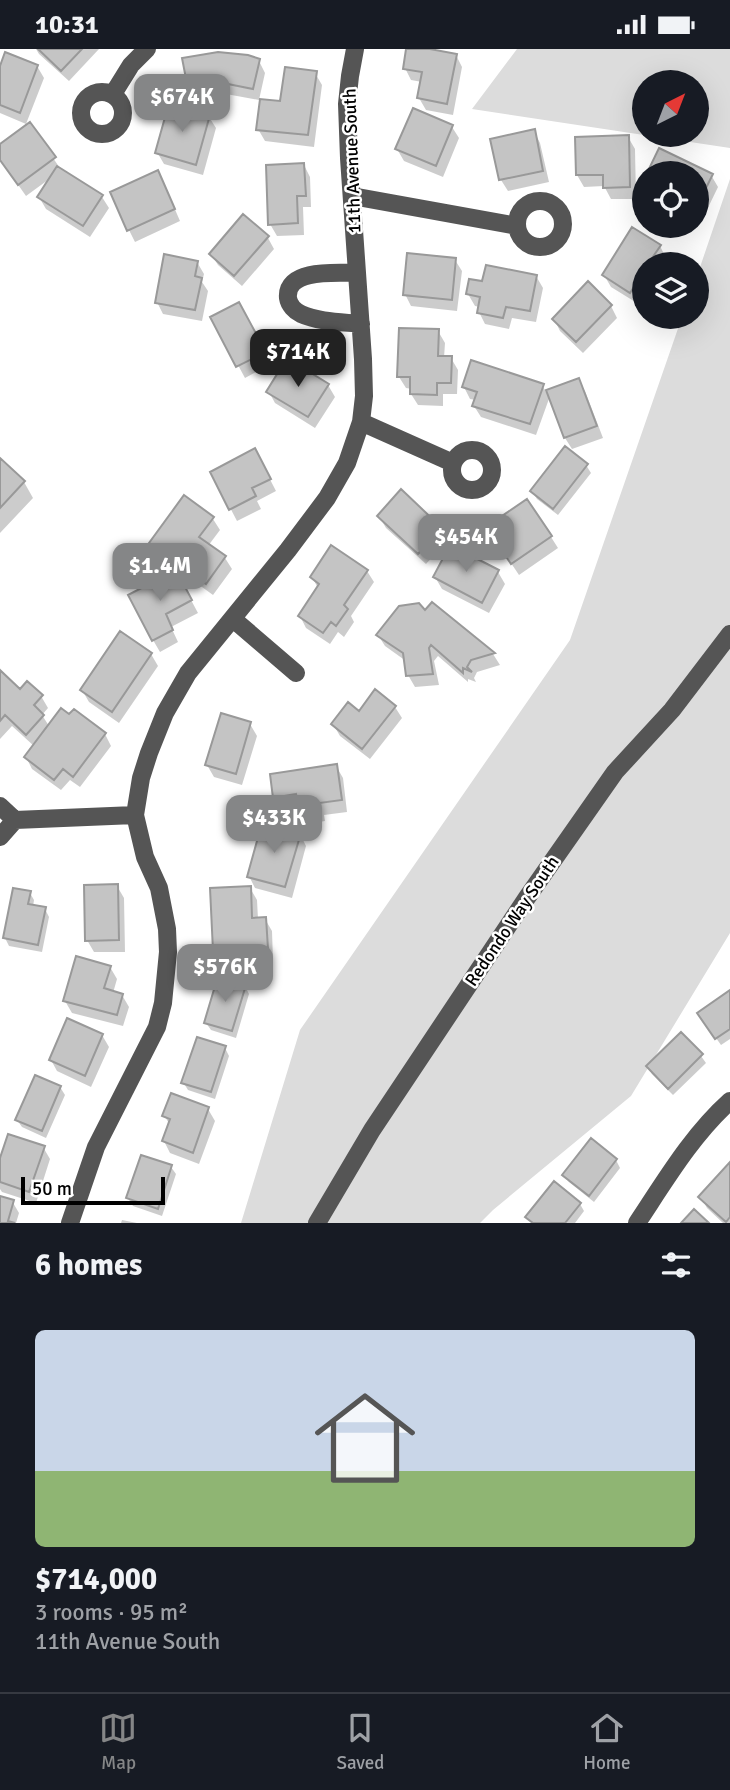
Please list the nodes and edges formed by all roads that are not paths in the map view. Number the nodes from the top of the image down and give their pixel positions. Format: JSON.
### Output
{"nodes":[{"id":1,"x":147,"y":49,"type":"edge"},
{"id":2,"x":355,"y":49,"type":"edge"},
{"id":3,"x":113,"y":94,"type":"dead end"},
{"id":4,"x":352,"y":196,"type":"junction"},
{"id":5,"x":517,"y":226,"type":"dead end"},
{"id":6,"x":357,"y":272,"type":"junction"},
{"id":7,"x":361,"y":324,"type":"junction"},
{"id":8,"x":361,"y":422,"type":"junction"},
{"id":9,"x":453,"y":463,"type":"dead end"},
{"id":10,"x":233,"y":619,"type":"junction"},
{"id":11,"x":730,"y":634,"type":"edge"},
{"id":12,"x":296,"y":673,"type":"dead end"},
{"id":13,"x":0,"y":806,"type":"edge"},
{"id":14,"x":135,"y":815,"type":"junction"},
{"id":15,"x":15,"y":820,"type":"junction"},
{"id":16,"x":0,"y":837,"type":"edge"},
{"id":17,"x":730,"y":1101,"type":"edge"},
{"id":18,"x":70,"y":1223,"type":"edge"},
{"id":19,"x":317,"y":1223,"type":"edge"},
{"id":20,"x":637,"y":1223,"type":"edge"}],
"edges":[{"from":1,"to":3,"type":"street"},
{"from":2,"to":4,"type":"street","name":"11th Avenue South"},
{"from":4,"to":5,"type":"street"},
{"from":4,"to":6,"type":"street","name":"11th Avenue South"},
{"from":6,"to":7,"type":"street","name":"11th Avenue South"},
{"from":6,"to":7,"type":"street"},
{"from":7,"to":8,"type":"street","name":"11th Avenue South"},
{"from":8,"to":9,"type":"street"},
{"from":8,"to":10,"type":"street","name":"11th Avenue South"},
{"from":10,"to":12,"type":"street"},
{"from":10,"to":14,"type":"street","name":"11th Avenue South"},
{"from":11,"to":19,"type":"street","name":"Redondo Way South"},
{"from":13,"to":15,"type":"street"},
{"from":14,"to":15,"type":"street"},
{"from":14,"to":18,"type":"street"},
{"from":15,"to":16,"type":"street"},
{"from":17,"to":20,"type":"street"}]}
